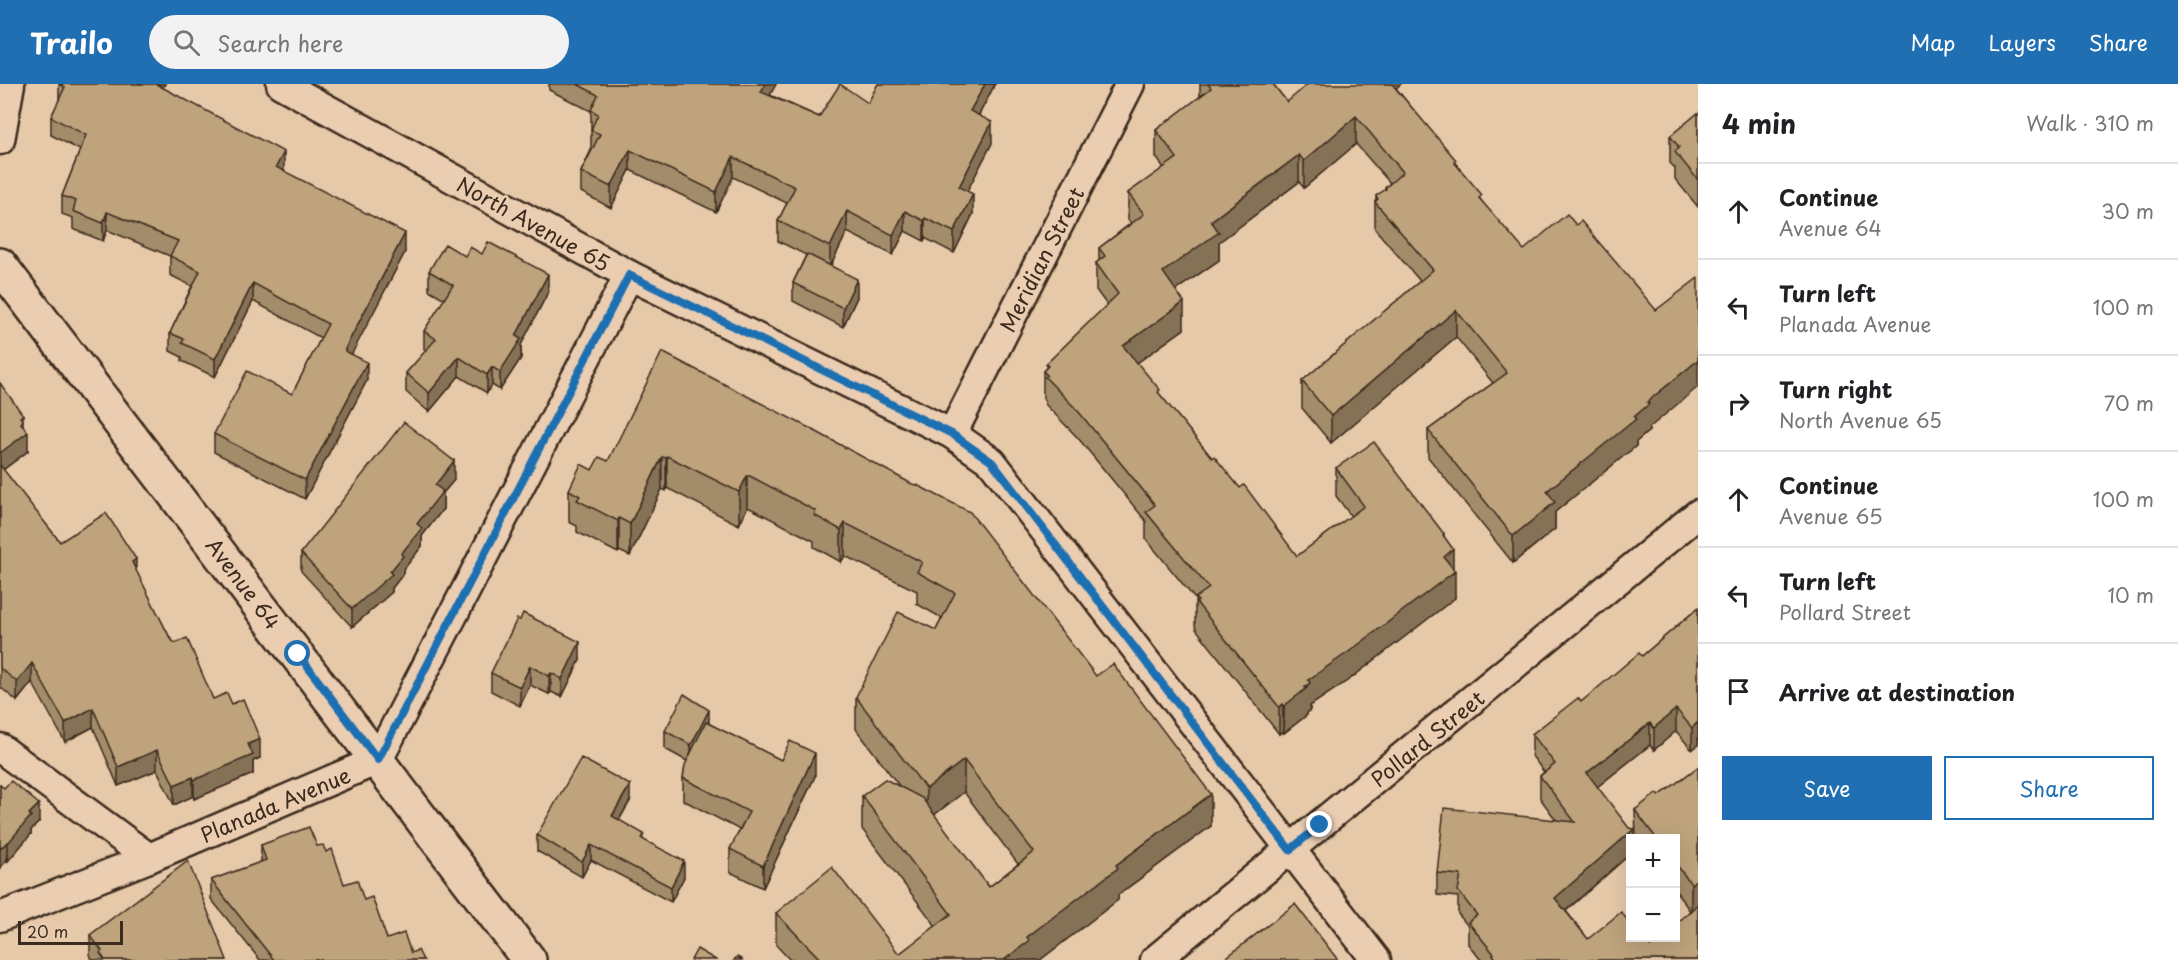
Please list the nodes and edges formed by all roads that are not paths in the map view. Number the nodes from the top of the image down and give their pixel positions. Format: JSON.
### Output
{"nodes":[{"id":1,"x":10,"y":84,"type":"edge"},
{"id":2,"x":281,"y":84,"type":"edge"},
{"id":3,"x":1130,"y":84,"type":"edge"},
{"id":4,"x":0,"y":140,"type":"edge"},
{"id":5,"x":0,"y":265,"type":"edge"},
{"id":6,"x":629,"y":275,"type":"junction"},
{"id":7,"x":952,"y":434,"type":"junction"},
{"id":8,"x":1698,"y":514,"type":"edge"},
{"id":9,"x":0,"y":748,"type":"edge"},
{"id":10,"x":378,"y":760,"type":"junction"},
{"id":11,"x":1290,"y":850,"type":"junction"},
{"id":12,"x":149,"y":858,"type":"junction"},
{"id":13,"x":0,"y":916,"type":"edge"},
{"id":14,"x":530,"y":960,"type":"edge"},
{"id":15,"x":1155,"y":960,"type":"edge"},
{"id":16,"x":1376,"y":960,"type":"edge"}],
"edges":[{"from":1,"to":4,"type":"street"},
{"from":2,"to":6,"type":"street","name":"North Avenue 65"},
{"from":3,"to":7,"type":"street","name":"Meridian Street"},
{"from":5,"to":10,"type":"street","name":"Avenue 64"},
{"from":6,"to":7,"type":"street","name":"North Avenue 65"},
{"from":6,"to":10,"type":"street","name":"Planada Avenue"},
{"from":7,"to":11,"type":"street","name":"North Avenue 65"},
{"from":8,"to":11,"type":"street","name":"Pollard Street"},
{"from":9,"to":12,"type":"street"},
{"from":10,"to":12,"type":"street","name":"Planada Avenue"},
{"from":10,"to":14,"type":"street","name":"Avenue 64"},
{"from":11,"to":15,"type":"street","name":"Pollard Street"},
{"from":11,"to":16,"type":"street","name":"North Avenue 65"},
{"from":12,"to":13,"type":"street","name":"Planada Avenue"}]}
